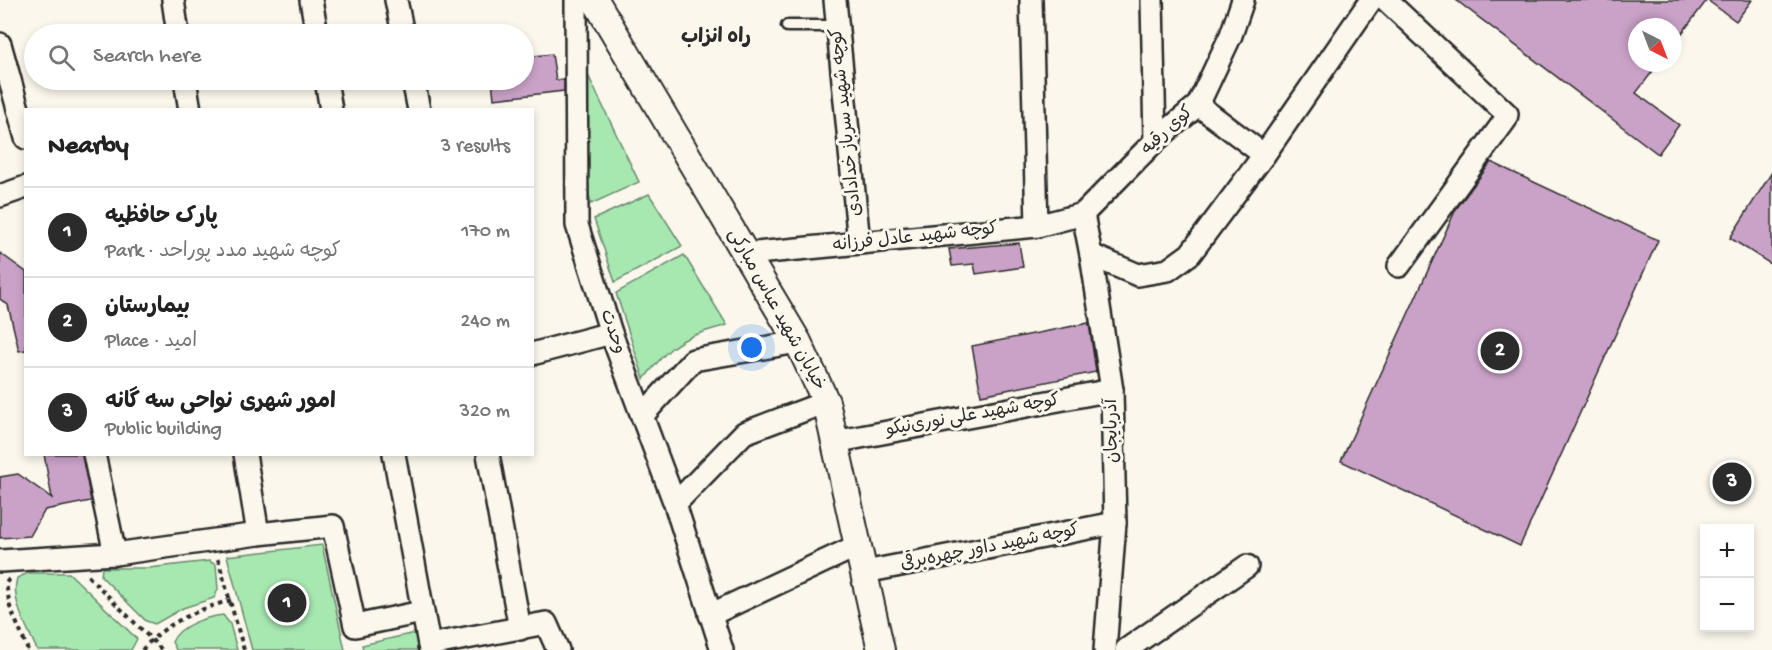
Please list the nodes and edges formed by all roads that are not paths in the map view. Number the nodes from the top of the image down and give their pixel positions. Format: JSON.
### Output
{"nodes":[{"id":1,"x":173,"y":0,"type":"edge"},
{"id":2,"x":311,"y":0,"type":"edge"},
{"id":3,"x":396,"y":0,"type":"edge"},
{"id":4,"x":576,"y":0,"type":"edge"},
{"id":5,"x":595,"y":0,"type":"edge"},
{"id":6,"x":835,"y":0,"type":"edge"},
{"id":7,"x":1031,"y":0,"type":"edge"},
{"id":8,"x":1152,"y":0,"type":"edge"},
{"id":9,"x":1243,"y":0,"type":"edge"},
{"id":10,"x":1371,"y":0,"type":"edge"},
{"id":11,"x":1386,"y":0,"type":"edge"},
{"id":12,"x":177,"y":24,"type":"edge"},
{"id":13,"x":315,"y":24,"type":"edge"},
{"id":14,"x":401,"y":24,"type":"edge"},
{"id":15,"x":787,"y":26,"type":"dead end"},
{"id":16,"x":837,"y":26,"type":"junction"},
{"id":17,"x":0,"y":44,"type":"edge"},
{"id":18,"x":187,"y":90,"type":"edge"},
{"id":19,"x":328,"y":90,"type":"edge"},
{"id":20,"x":415,"y":90,"type":"edge"},
{"id":21,"x":7,"y":95,"type":"edge"},
{"id":22,"x":1198,"y":105,"type":"junction"},
{"id":23,"x":190,"y":108,"type":"edge"},
{"id":24,"x":331,"y":108,"type":"edge"},
{"id":25,"x":419,"y":108,"type":"edge"},
{"id":26,"x":24,"y":133,"type":"edge"},
{"id":27,"x":1155,"y":141,"type":"junction"},
{"id":28,"x":1264,"y":155,"type":"junction"},
{"id":29,"x":24,"y":188,"type":"edge"},
{"id":30,"x":0,"y":196,"type":"edge"},
{"id":31,"x":1083,"y":214,"type":"junction"},
{"id":32,"x":1037,"y":226,"type":"junction"},
{"id":33,"x":859,"y":243,"type":"junction"},
{"id":34,"x":746,"y":254,"type":"junction"},
{"id":35,"x":1091,"y":255,"type":"junction"},
{"id":36,"x":1400,"y":266,"type":"dead end"},
{"id":37,"x":611,"y":333,"type":"junction"},
{"id":38,"x":798,"y":342,"type":"junction"},
{"id":39,"x":534,"y":353,"type":"edge"},
{"id":40,"x":1112,"y":390,"type":"junction"},
{"id":41,"x":826,"y":402,"type":"junction"},
{"id":42,"x":642,"y":416,"type":"junction"},
{"id":43,"x":834,"y":442,"type":"junction"},
{"id":44,"x":94,"y":456,"type":"edge"},
{"id":45,"x":245,"y":456,"type":"edge"},
{"id":46,"x":394,"y":456,"type":"edge"},
{"id":47,"x":488,"y":456,"type":"edge"},
{"id":48,"x":675,"y":504,"type":"junction"},
{"id":49,"x":1115,"y":523,"type":"junction"},
{"id":50,"x":258,"y":534,"type":"junction"},
{"id":51,"x":859,"y":545,"type":"junction"},
{"id":52,"x":116,"y":554,"type":"junction"},
{"id":53,"x":0,"y":561,"type":"edge"},
{"id":54,"x":1247,"y":566,"type":"dead end"},
{"id":55,"x":865,"y":572,"type":"junction"},
{"id":56,"x":422,"y":612,"type":"junction"},
{"id":57,"x":710,"y":615,"type":"junction"},
{"id":58,"x":520,"y":629,"type":"junction"},
{"id":59,"x":430,"y":647,"type":"edge"},
{"id":60,"x":558,"y":650,"type":"edge"},
{"id":61,"x":722,"y":650,"type":"edge"},
{"id":62,"x":881,"y":650,"type":"edge"},
{"id":63,"x":1105,"y":650,"type":"edge"},
{"id":64,"x":1126,"y":650,"type":"edge"}],
"edges":[{"from":1,"to":12,"type":"street"},
{"from":2,"to":13,"type":"street"},
{"from":3,"to":14,"type":"street"},
{"from":4,"to":37,"type":"street","name":"وحدت"},
{"from":5,"to":34,"type":"street","name":"خیابان شهید عباس مبارکی"},
{"from":6,"to":16,"type":"street","name":"کوچه شهید سرباز خدادادی"},
{"from":7,"to":32,"type":"street"},
{"from":8,"to":27,"type":"street"},
{"from":9,"to":22,"type":"street","name":"کوی رقیه"},
{"from":10,"to":28,"type":"street"},
{"from":11,"to":36,"type":"street"},
{"from":15,"to":16,"type":"lane"},
{"from":16,"to":33,"type":"street","name":"کوچه شهید سرباز خدادادی"},
{"from":17,"to":21,"type":"street"},
{"from":18,"to":23,"type":"street"},
{"from":19,"to":24,"type":"street"},
{"from":20,"to":25,"type":"street"},
{"from":21,"to":26,"type":"street"},
{"from":22,"to":27,"type":"street","name":"کوی رقیه"},
{"from":22,"to":28,"type":"street"},
{"from":27,"to":31,"type":"street","name":"کوی رقیه"},
{"from":28,"to":35,"type":"street"},
{"from":29,"to":30,"type":"street"},
{"from":31,"to":32,"type":"street","name":"کوچه شهید عادل فرزانه"},
{"from":31,"to":35,"type":"street","name":"آذربایجان"},
{"from":32,"to":33,"type":"street","name":"کوچه شهید عادل فرزانه"},
{"from":33,"to":34,"type":"street","name":"کوچه شهید عادل فرزانه"},
{"from":34,"to":38,"type":"street","name":"خیابان شهید عباس مبارکی"},
{"from":35,"to":40,"type":"street","name":"آذربایجان"},
{"from":37,"to":39,"type":"street"},
{"from":37,"to":42,"type":"street","name":"وحدت"},
{"from":38,"to":41,"type":"street","name":"خیابان شهید عباس مبارکی"},
{"from":38,"to":42,"type":"street"},
{"from":40,"to":43,"type":"street","name":"کوچه شهید علی نوری‌نیکو"},
{"from":40,"to":49,"type":"street","name":"آذربایجان"},
{"from":41,"to":43,"type":"street","name":"خیابان شهید عباس مبارکی"},
{"from":41,"to":48,"type":"street"},
{"from":42,"to":48,"type":"street","name":"وحدت"},
{"from":43,"to":51,"type":"street","name":"خیابان شهید عباس مبارکی"},
{"from":44,"to":52,"type":"street"},
{"from":45,"to":50,"type":"street"},
{"from":46,"to":56,"type":"street"},
{"from":47,"to":58,"type":"street"},
{"from":48,"to":57,"type":"street","name":"وحدت"},
{"from":49,"to":55,"type":"street","name":"کوچه شهید داور چهره‌برقی"},
{"from":49,"to":63,"type":"street","name":"آذربایجان"},
{"from":50,"to":52,"type":"street"},
{"from":50,"to":56,"type":"street"},
{"from":51,"to":55,"type":"street","name":"خیابان شهید عباس مبارکی"},
{"from":51,"to":57,"type":"street"},
{"from":52,"to":53,"type":"street"},
{"from":54,"to":64,"type":"street"},
{"from":55,"to":62,"type":"street","name":"خیابان شهید عباس مبارکی"},
{"from":56,"to":59,"type":"street"},
{"from":57,"to":61,"type":"street","name":"وحدت"},
{"from":58,"to":59,"type":"street"},
{"from":58,"to":60,"type":"street"}]}
